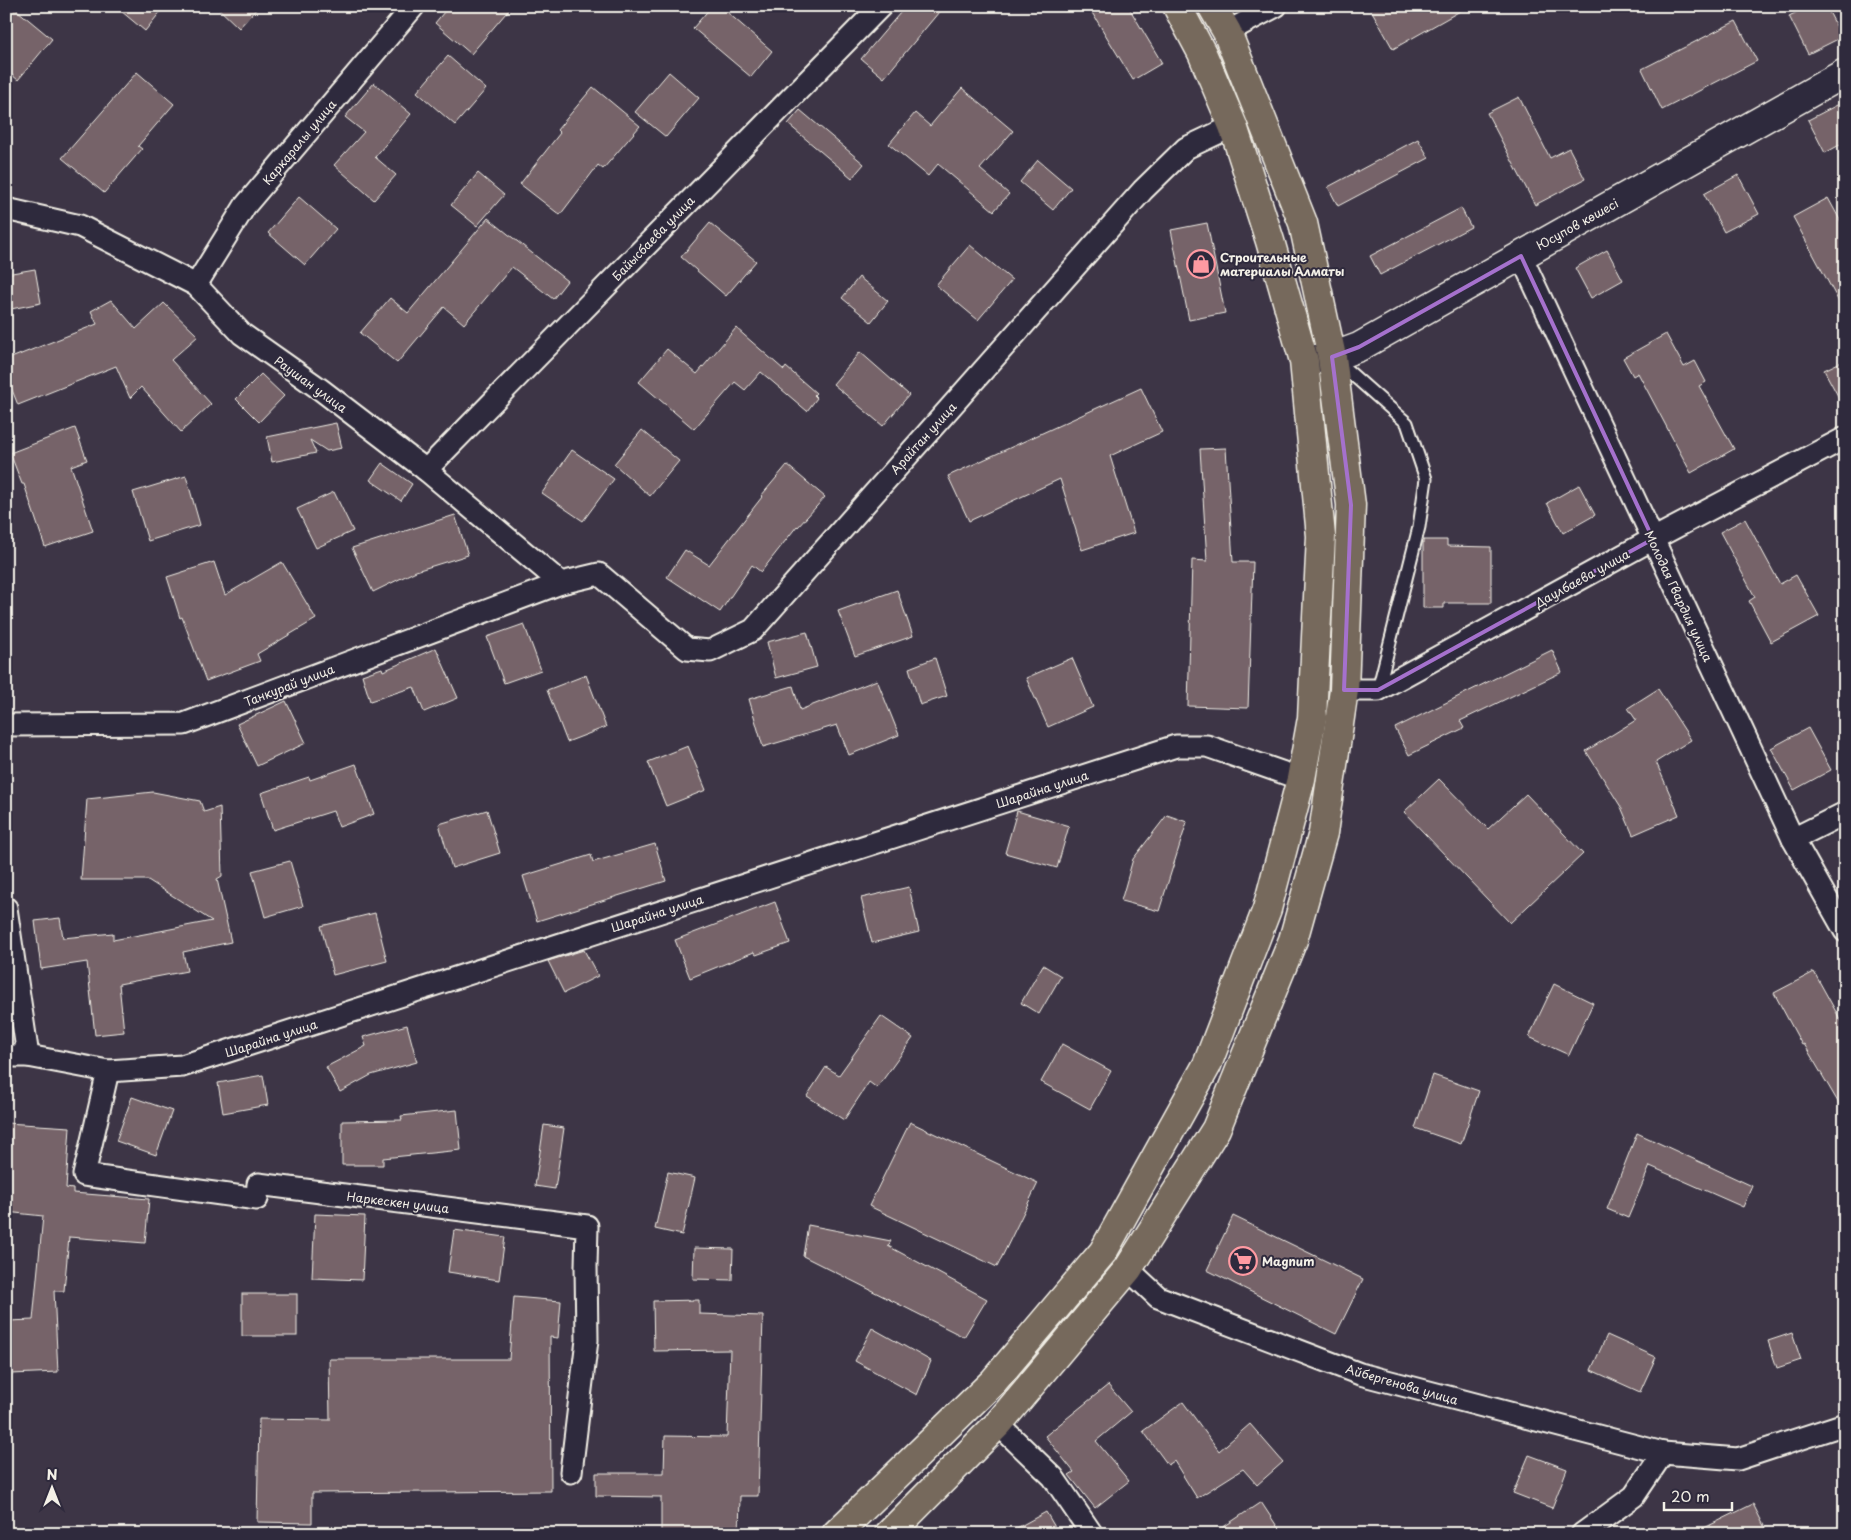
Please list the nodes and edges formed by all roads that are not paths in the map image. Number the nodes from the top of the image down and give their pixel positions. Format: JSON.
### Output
{"nodes":[{"id":1,"x":414,"y":6,"type":"edge"},
{"id":2,"x":881,"y":6,"type":"edge"},
{"id":3,"x":1177,"y":6,"type":"edge"},
{"id":4,"x":1212,"y":6,"type":"edge"},
{"id":5,"x":1276,"y":6,"type":"edge"},
{"id":6,"x":1227,"y":32,"type":"junction"},
{"id":7,"x":1845,"y":73,"type":"edge"},
{"id":8,"x":1233,"y":126,"type":"junction"},
{"id":9,"x":6,"y":209,"type":"edge"},
{"id":10,"x":1521,"y":256,"type":"junction"},
{"id":11,"x":196,"y":285,"type":"junction"},
{"id":12,"x":1332,"y":357,"type":"junction"},
{"id":13,"x":1304,"y":361,"type":"junction"},
{"id":14,"x":1845,"y":438,"type":"edge"},
{"id":15,"x":426,"y":470,"type":"junction"},
{"id":16,"x":1653,"y":540,"type":"junction"},
{"id":17,"x":561,"y":583,"type":"junction"},
{"id":18,"x":1344,"y":690,"type":"junction"},
{"id":19,"x":1378,"y":690,"type":"junction"},
{"id":20,"x":6,"y":725,"type":"edge"},
{"id":21,"x":1301,"y":779,"type":"junction"},
{"id":22,"x":1845,"y":812,"type":"edge"},
{"id":23,"x":1793,"y":839,"type":"junction"},
{"id":24,"x":6,"y":908,"type":"edge"},
{"id":25,"x":1845,"y":932,"type":"edge"},
{"id":26,"x":6,"y":1056,"type":"edge"},
{"id":27,"x":28,"y":1056,"type":"junction"},
{"id":28,"x":108,"y":1072,"type":"junction"},
{"id":29,"x":1128,"y":1269,"type":"junction"},
{"id":30,"x":998,"y":1424,"type":"junction"},
{"id":31,"x":1845,"y":1424,"type":"edge"},
{"id":32,"x":1663,"y":1453,"type":"junction"},
{"id":33,"x":571,"y":1472,"type":"dead end"},
{"id":34,"x":836,"y":1534,"type":"edge"},
{"id":35,"x":889,"y":1534,"type":"edge"},
{"id":36,"x":1092,"y":1534,"type":"edge"},
{"id":37,"x":1582,"y":1534,"type":"edge"}],
"edges":[{"from":1,"to":11,"type":"street","name":"Каркаралы улица"},
{"from":2,"to":15,"type":"street","name":"Байысбаева улица"},
{"from":3,"to":8,"type":"highway"},
{"from":4,"to":6,"type":"highway"},
{"from":5,"to":6,"type":"street"},
{"from":6,"to":12,"type":"highway"},
{"from":7,"to":10,"type":"street","name":"Юсупов көшесі"},
{"from":8,"to":13,"type":"highway"},
{"from":8,"to":17,"type":"street","name":"Арайтан улица"},
{"from":9,"to":11,"type":"street","name":"Раушан улица"},
{"from":10,"to":12,"type":"street","name":"Юсупов көшесі"},
{"from":10,"to":16,"type":"street","name":"Молодая Гвардия улица"},
{"from":11,"to":15,"type":"street","name":"Раушан улица"},
{"from":12,"to":13,"type":"street","name":"Юсупов көшесі"},
{"from":12,"to":18,"type":"highway"},
{"from":12,"to":19,"type":"lane"},
{"from":13,"to":21,"type":"highway"},
{"from":14,"to":16,"type":"street","name":"Даулбаева улица"},
{"from":15,"to":17,"type":"street","name":"Раушан улица"},
{"from":16,"to":19,"type":"street","name":"Даулбаева улица"},
{"from":16,"to":23,"type":"street","name":"Молодая Гвардия улица"},
{"from":17,"to":20,"type":"street","name":"Танкурай улица"},
{"from":18,"to":19,"type":"street","name":"Даулбаева улица"},
{"from":18,"to":29,"type":"highway"},
{"from":21,"to":28,"type":"street","name":"Шарайна улица"},
{"from":21,"to":34,"type":"highway"},
{"from":22,"to":23,"type":"street"},
{"from":23,"to":25,"type":"street","name":"Молодая Гвардия улица"},
{"from":24,"to":27,"type":"street"},
{"from":26,"to":27,"type":"street","name":"Шарайна улица"},
{"from":27,"to":28,"type":"street","name":"Шарайна улица"},
{"from":28,"to":33,"type":"street","name":"Наркескен улица"},
{"from":29,"to":30,"type":"highway"},
{"from":29,"to":32,"type":"street","name":"Айбергенова улица"},
{"from":30,"to":35,"type":"highway"},
{"from":30,"to":36,"type":"street"},
{"from":31,"to":32,"type":"street","name":"Айбергенова улица"},
{"from":32,"to":37,"type":"street"}]}
